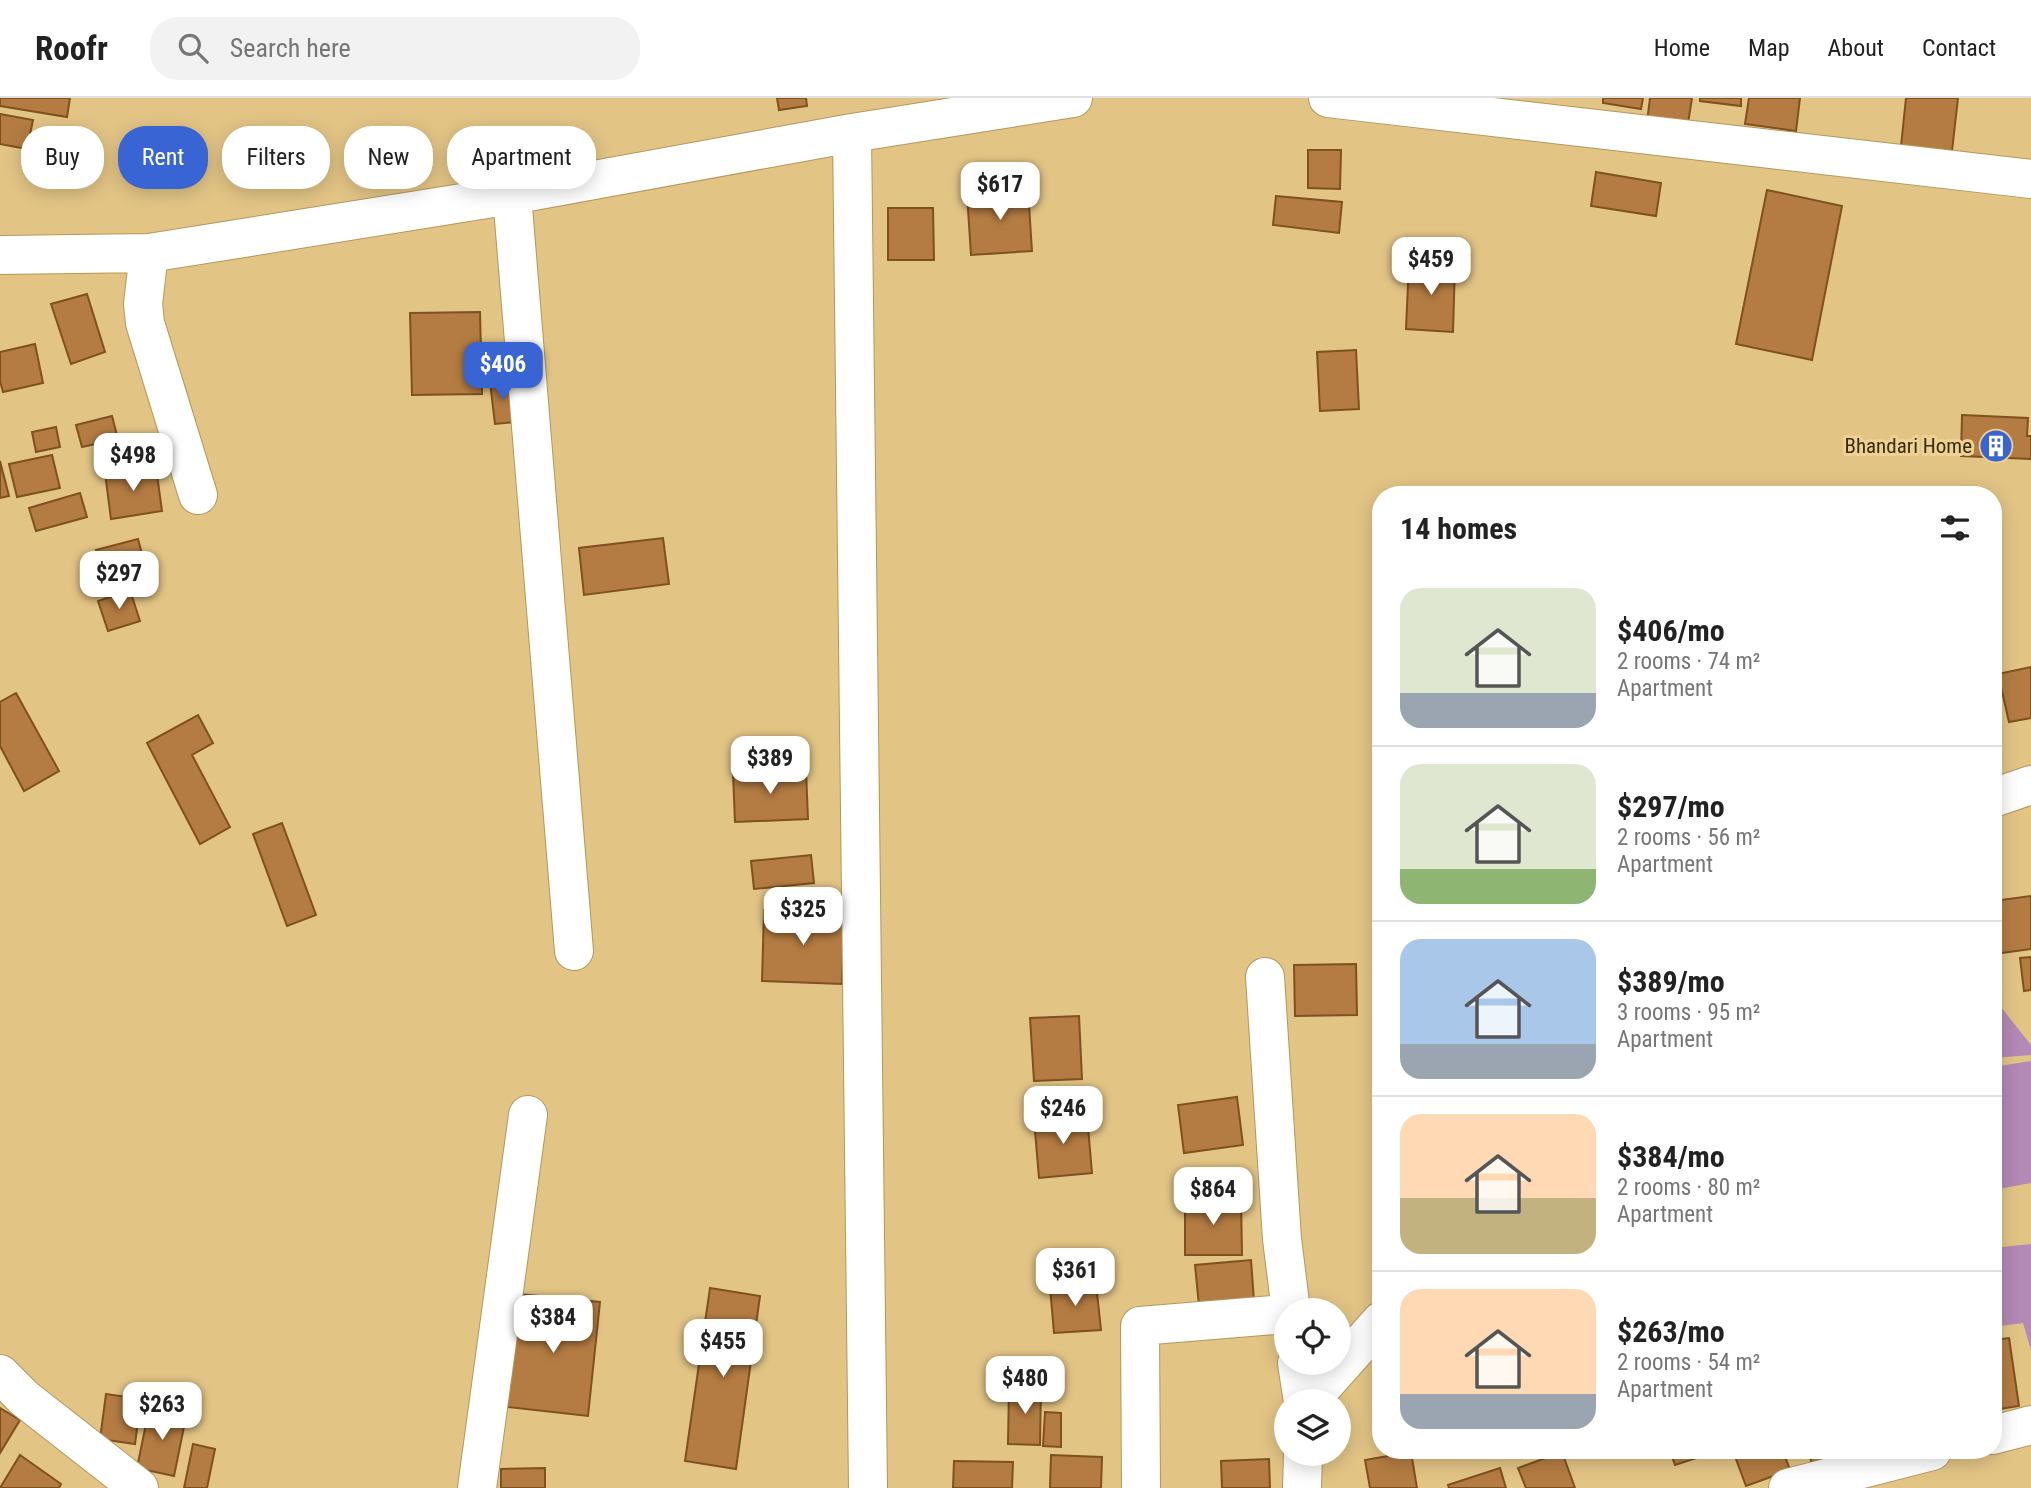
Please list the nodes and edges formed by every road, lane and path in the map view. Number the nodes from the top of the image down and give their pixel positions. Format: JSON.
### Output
{"nodes":[{"id":1,"x":1073,"y":98,"type":"edge"},
{"id":2,"x":1328,"y":98,"type":"edge"},
{"id":3,"x":1492,"y":107,"type":"edge"},
{"id":4,"x":852,"y":133,"type":"junction"},
{"id":5,"x":2031,"y":179,"type":"edge"},
{"id":6,"x":512,"y":195,"type":"junction"},
{"id":7,"x":149,"y":253,"type":"junction"},
{"id":8,"x":0,"y":255,"type":"edge"},
{"id":9,"x":198,"y":495,"type":"dead end"},
{"id":10,"x":2031,"y":785,"type":"edge"},
{"id":11,"x":2002,"y":795,"type":"edge"},
{"id":12,"x":574,"y":951,"type":"dead end"},
{"id":13,"x":1265,"y":977,"type":"dead end"},
{"id":14,"x":528,"y":1115,"type":"dead end"},
{"id":15,"x":1289,"y":1298,"type":"edge"},
{"id":16,"x":1274,"y":1315,"type":"edge"},
{"id":17,"x":1372,"y":1331,"type":"edge"},
{"id":18,"x":0,"y":1374,"type":"edge"},
{"id":19,"x":1321,"y":1389,"type":"edge"},
{"id":20,"x":2031,"y":1425,"type":"edge"},
{"id":21,"x":2002,"y":1433,"type":"edge"},
{"id":22,"x":1901,"y":1459,"type":"edge"},
{"id":23,"x":1303,"y":1466,"type":"edge"},
{"id":24,"x":139,"y":1488,"type":"edge"},
{"id":25,"x":477,"y":1488,"type":"edge"},
{"id":26,"x":868,"y":1488,"type":"edge"},
{"id":27,"x":1141,"y":1488,"type":"edge"},
{"id":28,"x":1302,"y":1488,"type":"edge"},
{"id":29,"x":1788,"y":1488,"type":"edge"}],
"edges":[{"from":1,"to":4,"type":"street"},
{"from":2,"to":3,"type":"street"},
{"from":3,"to":5,"type":"street"},
{"from":4,"to":6,"type":"street"},
{"from":4,"to":26,"type":"street"},
{"from":6,"to":7,"type":"street"},
{"from":6,"to":12,"type":"street"},
{"from":7,"to":8,"type":"street"},
{"from":7,"to":9,"type":"street"},
{"from":10,"to":11,"type":"street"},
{"from":13,"to":15,"type":"street"},
{"from":14,"to":25,"type":"street"},
{"from":16,"to":27,"type":"street"},
{"from":17,"to":19,"type":"street"},
{"from":18,"to":24,"type":"street"},
{"from":20,"to":21,"type":"street"},
{"from":22,"to":29,"type":"street"},
{"from":23,"to":28,"type":"street"}]}
